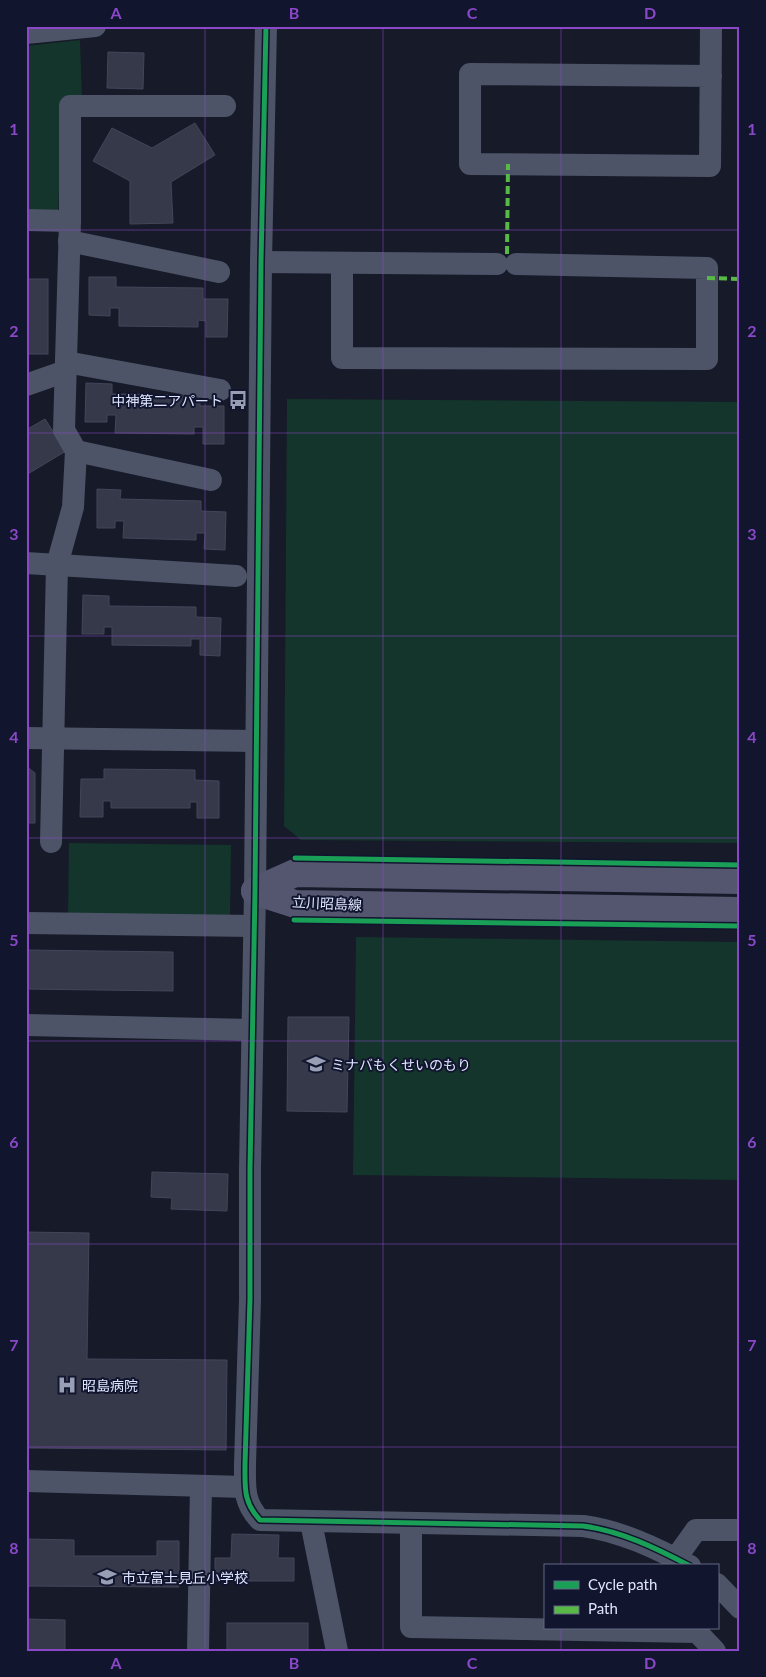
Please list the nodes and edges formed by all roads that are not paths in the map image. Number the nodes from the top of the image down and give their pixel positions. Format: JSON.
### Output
{"nodes":[{"id":1,"x":95,"y":26,"type":"edge"},
{"id":2,"x":266,"y":26,"type":"edge"},
{"id":3,"x":711,"y":26,"type":"edge"},
{"id":4,"x":33,"y":31,"type":"edge"},
{"id":5,"x":711,"y":76,"type":"junction"},
{"id":6,"x":226,"y":106,"type":"dead end"},
{"id":7,"x":26,"y":220,"type":"edge"},
{"id":8,"x":69,"y":231,"type":"junction"},
{"id":9,"x":261,"y":262,"type":"junction"},
{"id":10,"x":342,"y":263,"type":"junction"},
{"id":11,"x":219,"y":272,"type":"dead end"},
{"id":12,"x":66,"y":366,"type":"junction"},
{"id":13,"x":26,"y":385,"type":"edge"},
{"id":14,"x":220,"y":390,"type":"dead end"},
{"id":15,"x":76,"y":451,"type":"junction"},
{"id":16,"x":211,"y":480,"type":"dead end"},
{"id":17,"x":26,"y":563,"type":"edge"},
{"id":18,"x":57,"y":564,"type":"junction"},
{"id":19,"x":236,"y":576,"type":"dead end"},
{"id":20,"x":26,"y":738,"type":"edge"},
{"id":21,"x":54,"y":738,"type":"junction"},
{"id":22,"x":256,"y":741,"type":"junction"},
{"id":23,"x":51,"y":842,"type":"dead end"},
{"id":24,"x":740,"y":880,"type":"edge"},
{"id":25,"x":255,"y":891,"type":"junction"},
{"id":26,"x":740,"y":911,"type":"edge"},
{"id":27,"x":26,"y":923,"type":"edge"},
{"id":28,"x":254,"y":926,"type":"junction"},
{"id":29,"x":26,"y":1025,"type":"edge"},
{"id":30,"x":252,"y":1030,"type":"junction"},
{"id":31,"x":26,"y":1481,"type":"edge"},
{"id":32,"x":201,"y":1486,"type":"junction"},
{"id":33,"x":245,"y":1486,"type":"junction"},
{"id":34,"x":311,"y":1522,"type":"junction"},
{"id":35,"x":412,"y":1524,"type":"junction"},
{"id":36,"x":740,"y":1530,"type":"edge"},
{"id":37,"x":683,"y":1562,"type":"edge"},
{"id":38,"x":718,"y":1585,"type":"edge"},
{"id":39,"x":740,"y":1608,"type":"edge"},
{"id":40,"x":544,"y":1629,"type":"edge"},
{"id":41,"x":583,"y":1630,"type":"edge"},
{"id":42,"x":198,"y":1651,"type":"edge"},
{"id":43,"x":336,"y":1651,"type":"edge"},
{"id":44,"x":715,"y":1651,"type":"edge"}],
"edges":[{"from":1,"to":4,"type":"street"},
{"from":2,"to":9,"type":"street"},
{"from":3,"to":5,"type":"street"},
{"from":5,"to":5,"type":"street"},
{"from":6,"to":8,"type":"street"},
{"from":7,"to":8,"type":"street"},
{"from":8,"to":11,"type":"street"},
{"from":8,"to":12,"type":"street"},
{"from":9,"to":10,"type":"street"},
{"from":9,"to":22,"type":"street"},
{"from":10,"to":10,"type":"street"},
{"from":12,"to":13,"type":"street"},
{"from":12,"to":14,"type":"street"},
{"from":12,"to":15,"type":"street"},
{"from":15,"to":16,"type":"street"},
{"from":15,"to":18,"type":"street"},
{"from":17,"to":18,"type":"street"},
{"from":18,"to":19,"type":"street"},
{"from":18,"to":21,"type":"street"},
{"from":20,"to":21,"type":"street"},
{"from":21,"to":22,"type":"street"},
{"from":21,"to":23,"type":"street"},
{"from":22,"to":25,"type":"street"},
{"from":24,"to":25,"type":"main road","name":"立川昭島線"},
{"from":25,"to":26,"type":"main road","name":"立川昭島線"},
{"from":25,"to":28,"type":"street"},
{"from":27,"to":28,"type":"street"},
{"from":28,"to":30,"type":"street"},
{"from":29,"to":30,"type":"street"},
{"from":30,"to":33,"type":"street"},
{"from":31,"to":32,"type":"street"},
{"from":32,"to":33,"type":"street"},
{"from":32,"to":42,"type":"street"},
{"from":33,"to":34,"type":"street"},
{"from":34,"to":35,"type":"street"},
{"from":34,"to":43,"type":"street"},
{"from":35,"to":37,"type":"street"},
{"from":35,"to":40,"type":"street"},
{"from":36,"to":37,"type":"street"},
{"from":38,"to":39,"type":"street"},
{"from":41,"to":44,"type":"street"}]}
